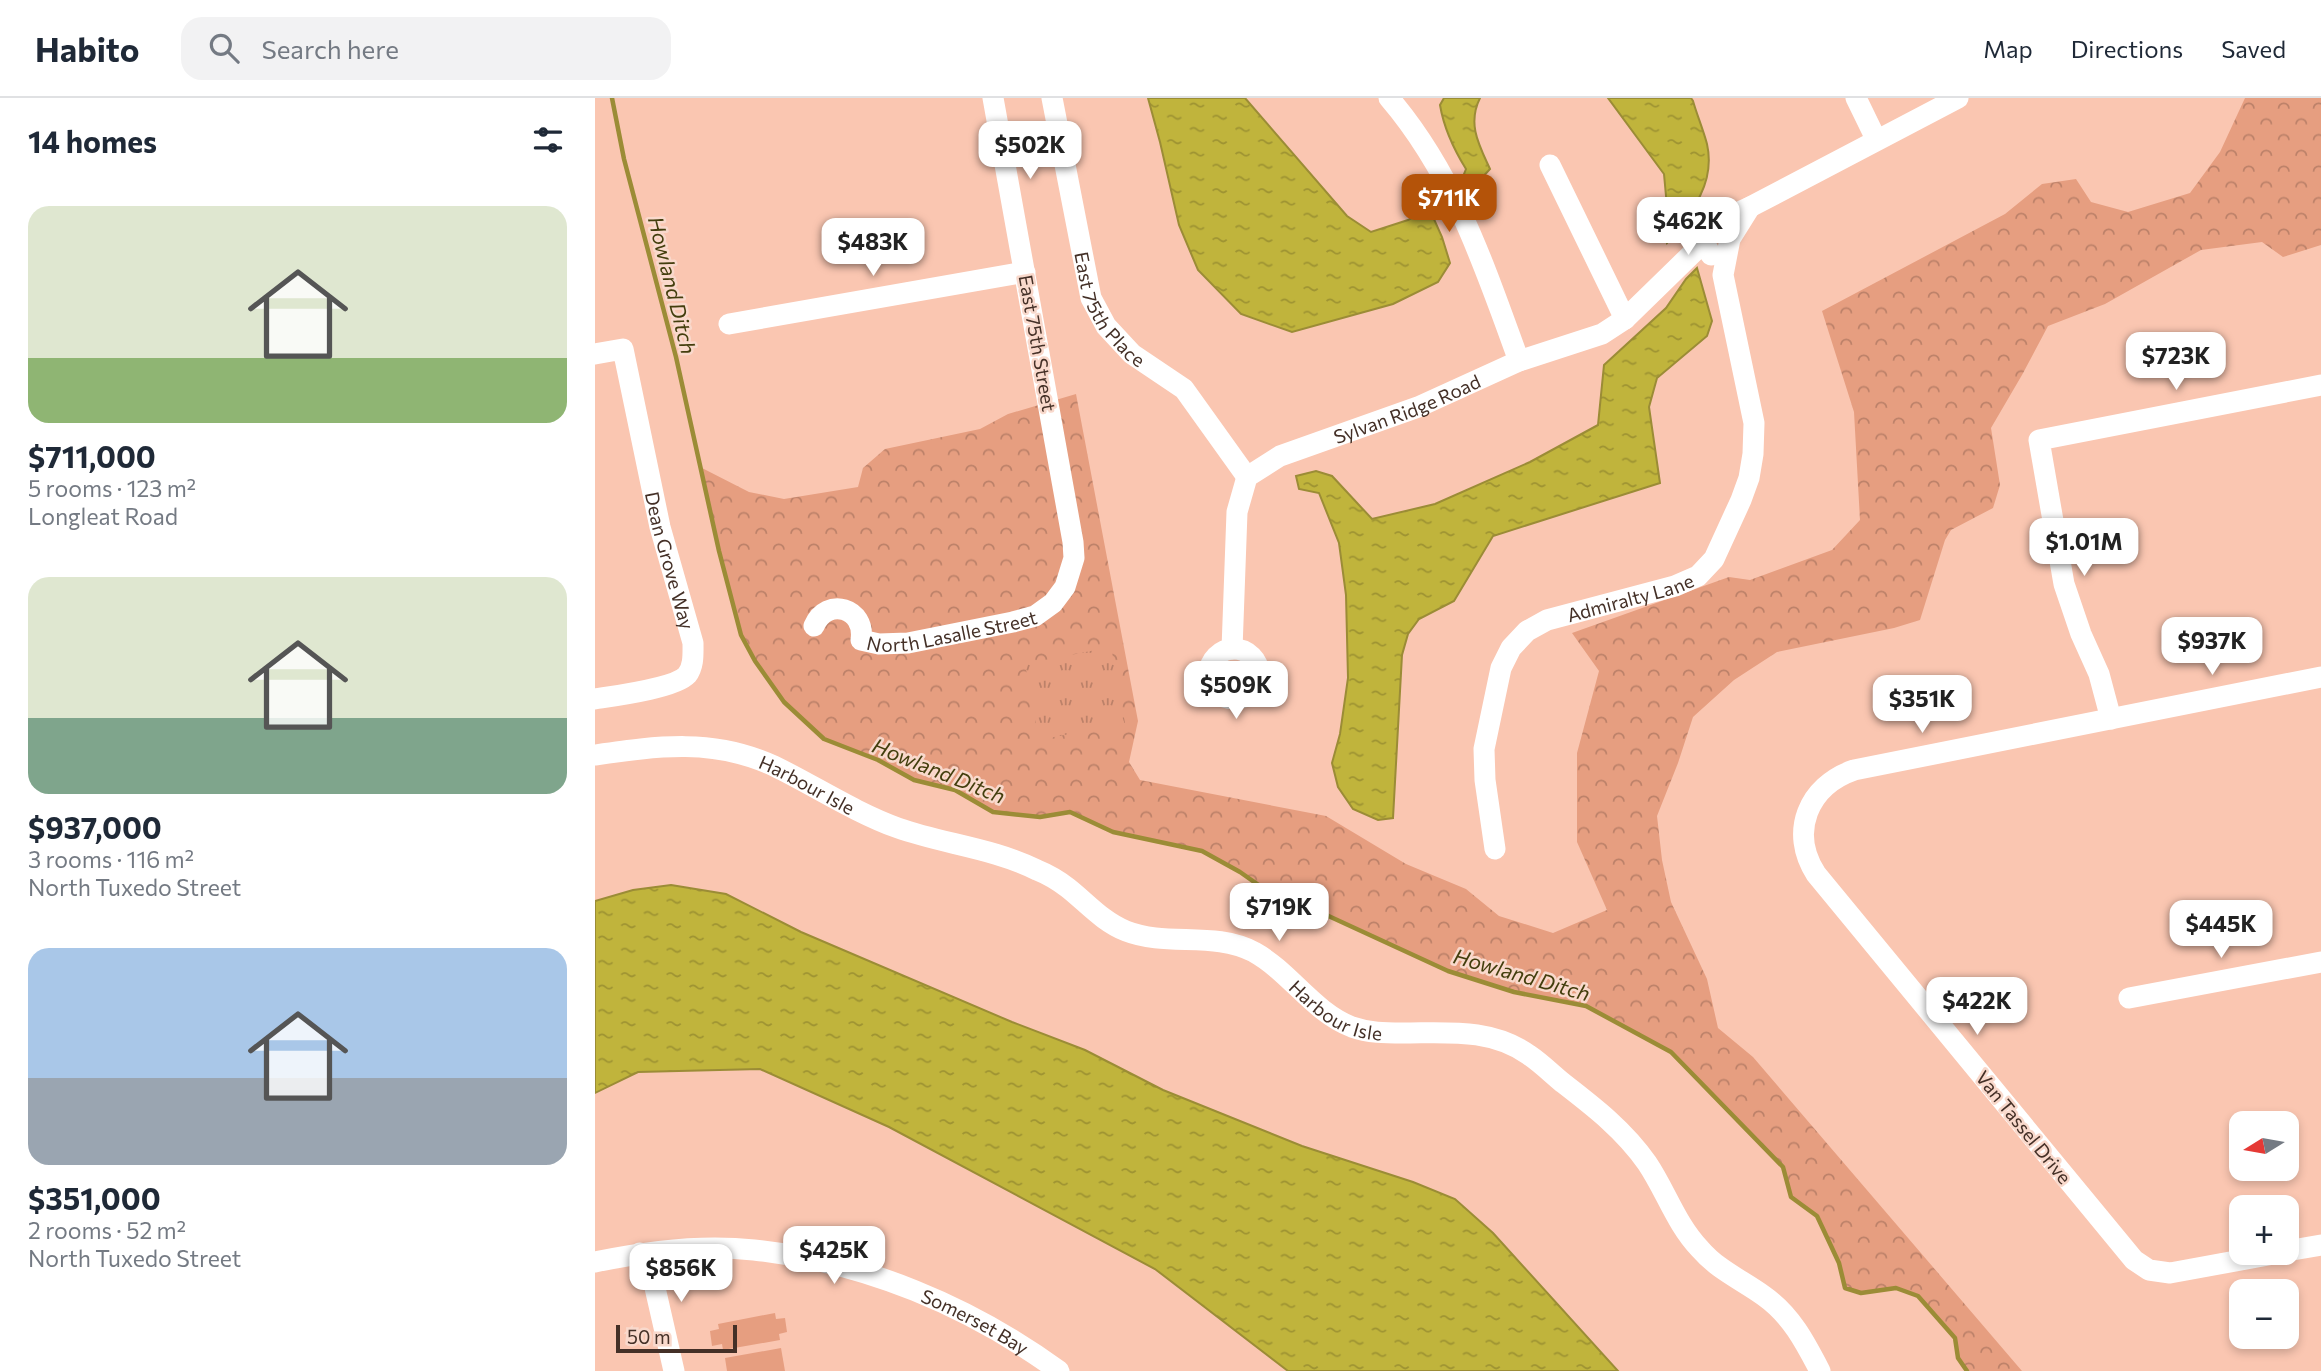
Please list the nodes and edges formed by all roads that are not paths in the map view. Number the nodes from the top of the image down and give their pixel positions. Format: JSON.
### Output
{"nodes":[{"id":1,"x":993,"y":98,"type":"edge"},
{"id":2,"x":1052,"y":98,"type":"edge"},
{"id":3,"x":1389,"y":98,"type":"edge"},
{"id":4,"x":1856,"y":98,"type":"edge"},
{"id":5,"x":1958,"y":98,"type":"edge"},
{"id":6,"x":1876,"y":139,"type":"junction"},
{"id":7,"x":1550,"y":165,"type":"dead end"},
{"id":8,"x":1750,"y":207,"type":"junction"},
{"id":9,"x":1704,"y":242,"type":"junction"},
{"id":10,"x":1025,"y":272,"type":"junction"},
{"id":11,"x":1723,"y":275,"type":"junction"},
{"id":12,"x":1625,"y":319,"type":"junction"},
{"id":13,"x":729,"y":324,"type":"dead end"},
{"id":14,"x":595,"y":354,"type":"edge"},
{"id":15,"x":1519,"y":361,"type":"junction"},
{"id":16,"x":2321,"y":385,"type":"edge"},
{"id":17,"x":1247,"y":477,"type":"junction"},
{"id":18,"x":1065,"y":587,"type":"joint"},
{"id":19,"x":814,"y":626,"type":"dead end"},
{"id":20,"x":1232,"y":649,"type":"dead end"},
{"id":21,"x":2321,"y":677,"type":"edge"},
{"id":22,"x":595,"y":699,"type":"edge"},
{"id":23,"x":2111,"y":719,"type":"junction"},
{"id":24,"x":595,"y":755,"type":"edge"},
{"id":25,"x":1495,"y":849,"type":"dead end"},
{"id":26,"x":2321,"y":962,"type":"edge"},
{"id":27,"x":2129,"y":998,"type":"dead end"},
{"id":28,"x":2321,"y":1245,"type":"edge"},
{"id":29,"x":2299,"y":1249,"type":"edge"},
{"id":30,"x":640,"y":1254,"type":"junction"},
{"id":31,"x":595,"y":1262,"type":"edge"},
{"id":32,"x":2229,"y":1262,"type":"edge"},
{"id":33,"x":674,"y":1371,"type":"edge"},
{"id":34,"x":1059,"y":1371,"type":"edge"},
{"id":35,"x":1820,"y":1371,"type":"edge"}],
"edges":[{"from":1,"to":10,"type":"street","name":"East 75th Street"},
{"from":2,"to":17,"type":"street","name":"East 75th Place"},
{"from":3,"to":15,"type":"street"},
{"from":4,"to":6,"type":"street"},
{"from":5,"to":6,"type":"street","name":"Sylvan Ridge Road"},
{"from":6,"to":8,"type":"street","name":"Sylvan Ridge Road"},
{"from":7,"to":12,"type":"street"},
{"from":8,"to":9,"type":"street","name":"Sylvan Ridge Road"},
{"from":8,"to":11,"type":"street","name":"Admiralty Lane"},
{"from":9,"to":11,"type":"street"},
{"from":9,"to":12,"type":"street","name":"Sylvan Ridge Road"},
{"from":10,"to":13,"type":"street"},
{"from":10,"to":18,"type":"street","name":"East 75th Street"},
{"from":11,"to":25,"type":"street","name":"Admiralty Lane"},
{"from":12,"to":15,"type":"street","name":"Sylvan Ridge Road"},
{"from":14,"to":22,"type":"street","name":"Dean Grove Way"},
{"from":15,"to":17,"type":"street","name":"Sylvan Ridge Road"},
{"from":16,"to":23,"type":"street"},
{"from":17,"to":20,"type":"street"},
{"from":18,"to":19,"type":"street","name":"North Lasalle Street"},
{"from":21,"to":23,"type":"street"},
{"from":23,"to":32,"type":"street","name":"Van Tassel Drive"},
{"from":24,"to":35,"type":"street","name":"Harbour Isle"},
{"from":26,"to":27,"type":"street"},
{"from":28,"to":29,"type":"street"},
{"from":30,"to":31,"type":"street","name":"Somerset Bay"},
{"from":30,"to":33,"type":"street"},
{"from":30,"to":34,"type":"street","name":"Somerset Bay"}]}
